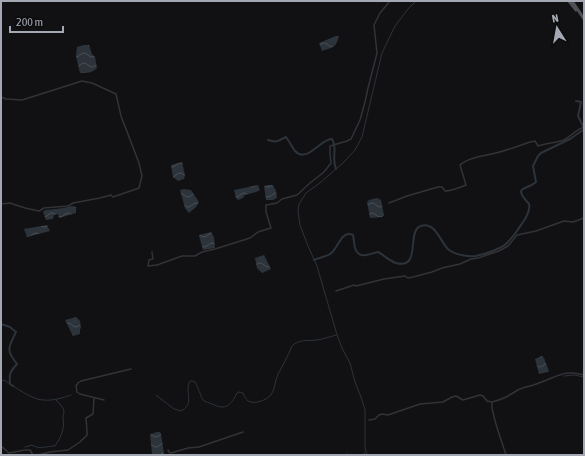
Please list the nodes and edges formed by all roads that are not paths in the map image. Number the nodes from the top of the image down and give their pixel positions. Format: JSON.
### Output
{"nodes":[{"id":1,"x":390,"y":1,"type":"edge"},
{"id":2,"x":570,"y":1,"type":"edge"},
{"id":3,"x":584,"y":19,"type":"edge"},
{"id":4,"x":1,"y":97,"type":"edge"},
{"id":5,"x":584,"y":127,"type":"edge"},
{"id":6,"x":389,"y":203,"type":"dead end"},
{"id":7,"x":1,"y":204,"type":"edge"},
{"id":8,"x":584,"y":218,"type":"edge"},
{"id":9,"x":152,"y":252,"type":"dead end"},
{"id":10,"x":336,"y":291,"type":"dead end"},
{"id":11,"x":131,"y":369,"type":"dead end"},
{"id":12,"x":584,"y":375,"type":"edge"},
{"id":13,"x":94,"y":398,"type":"junction"},
{"id":14,"x":104,"y":400,"type":"dead end"},
{"id":15,"x":492,"y":402,"type":"junction"},
{"id":16,"x":368,"y":420,"type":"dead end"},
{"id":17,"x":243,"y":432,"type":"dead end"},
{"id":18,"x":1,"y":446,"type":"edge"},
{"id":19,"x":168,"y":450,"type":"dead end"},
{"id":20,"x":11,"y":454,"type":"edge"},
{"id":21,"x":33,"y":455,"type":"edge"},
{"id":22,"x":38,"y":455,"type":"edge"},
{"id":23,"x":506,"y":455,"type":"edge"}],
"edges":[{"from":1,"to":9,"type":"street"},
{"from":2,"to":3,"type":"main road"},
{"from":4,"to":7,"type":"street"},
{"from":5,"to":6,"type":"street"},
{"from":8,"to":10,"type":"street"},
{"from":11,"to":13,"type":"street"},
{"from":12,"to":15,"type":"street"},
{"from":13,"to":14,"type":"street"},
{"from":13,"to":22,"type":"street"},
{"from":15,"to":16,"type":"street"},
{"from":15,"to":23,"type":"street"},
{"from":17,"to":19,"type":"street"},
{"from":18,"to":20,"type":"street"},
{"from":20,"to":21,"type":"street"}]}
